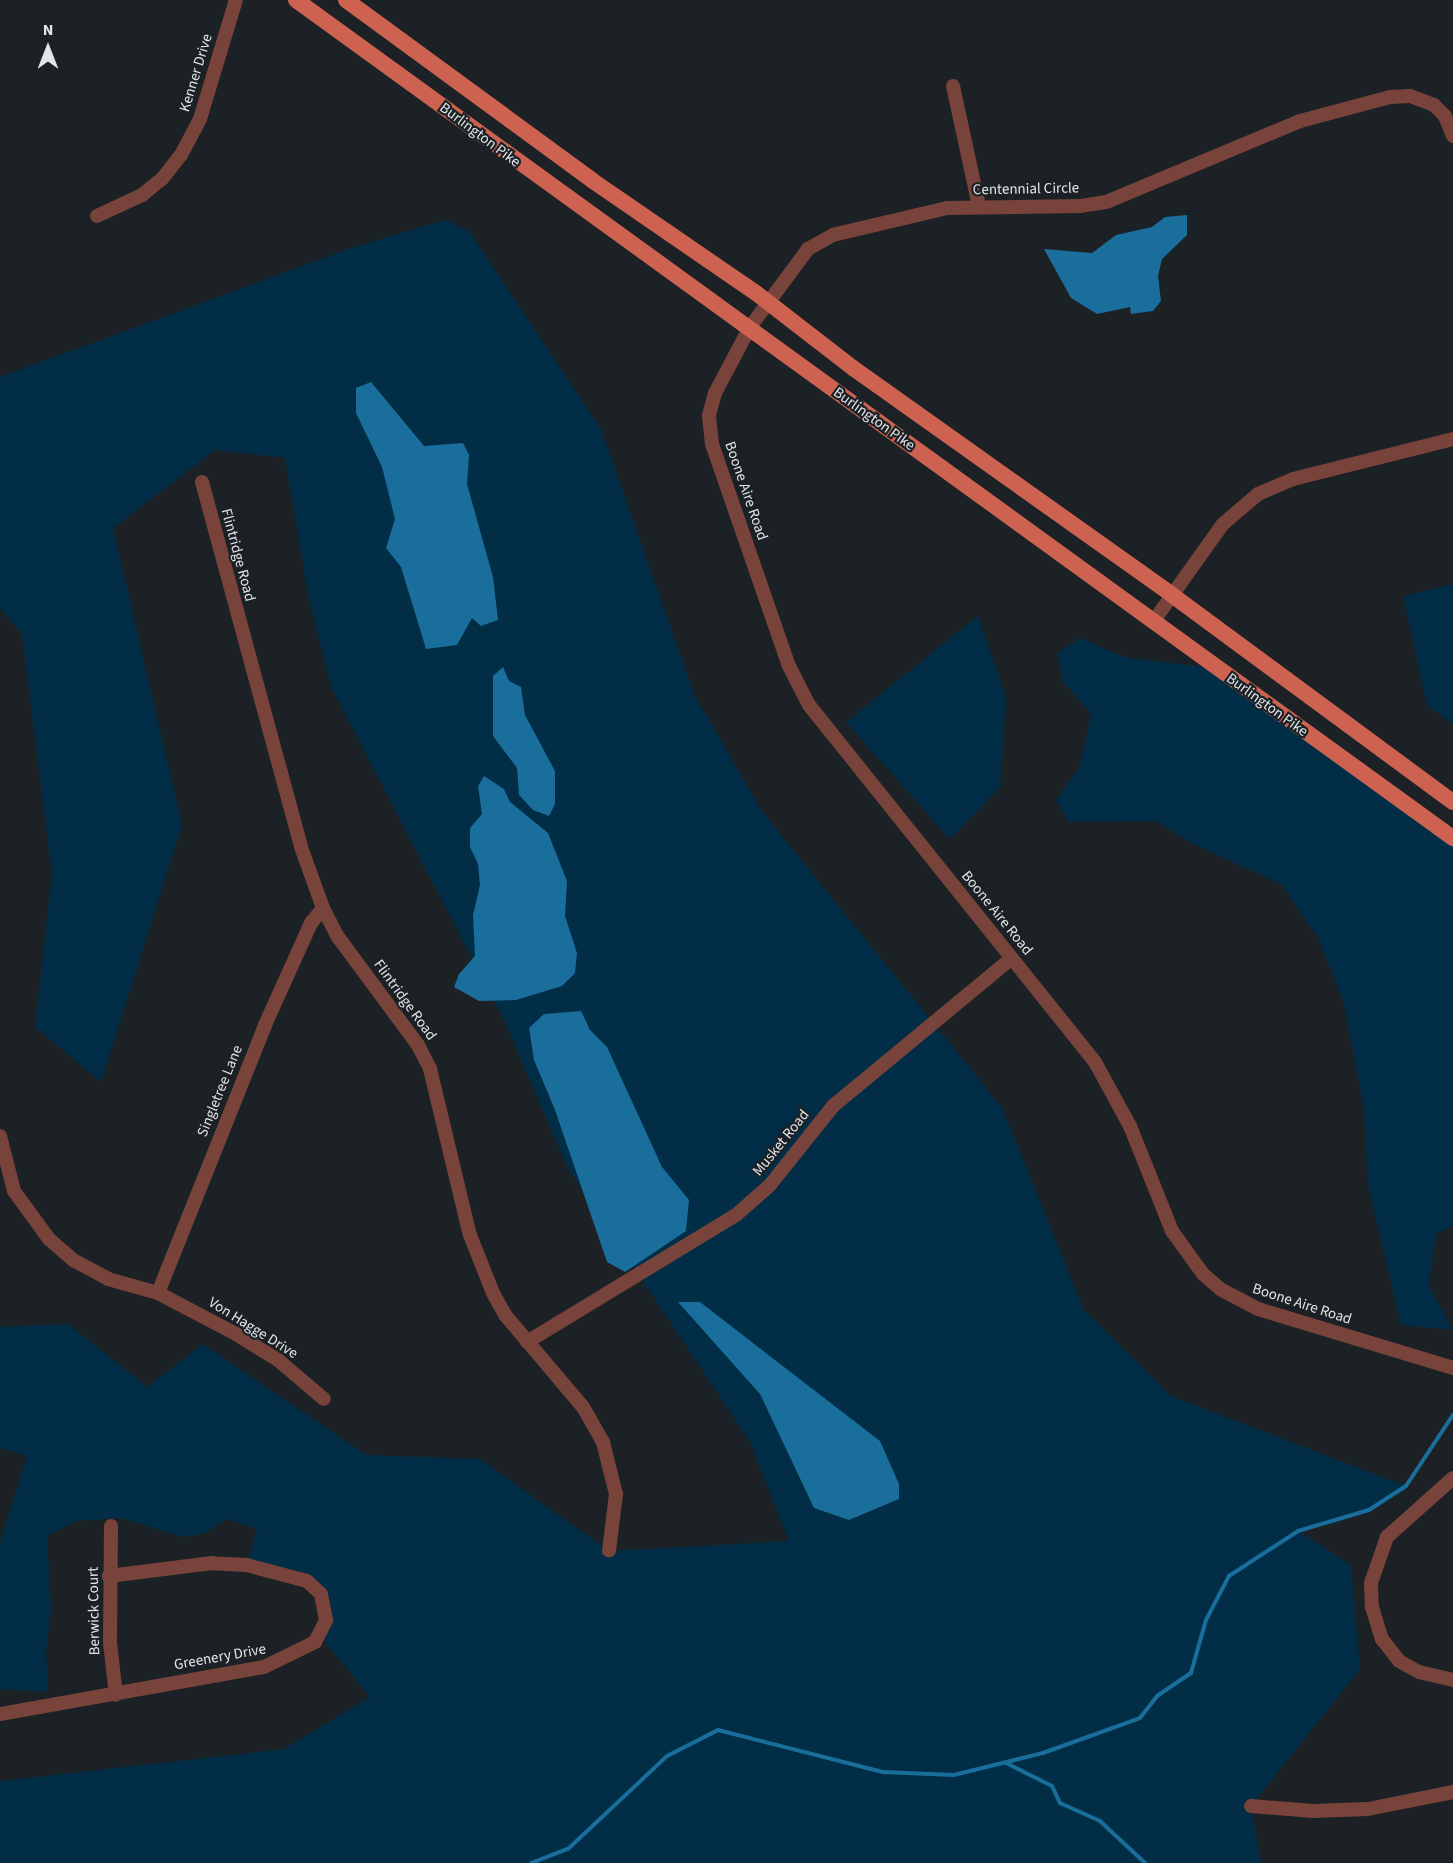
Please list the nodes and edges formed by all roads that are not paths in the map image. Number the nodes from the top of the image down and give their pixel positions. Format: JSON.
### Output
{"nodes":[{"id":1,"x":296,"y":0,"type":"edge"},
{"id":2,"x":346,"y":0,"type":"edge"},
{"id":3,"x":232,"y":1,"type":"edge"},
{"id":4,"x":953,"y":86,"type":"dead end"},
{"id":5,"x":1453,"y":135,"type":"edge"},
{"id":6,"x":979,"y":206,"type":"junction"},
{"id":7,"x":97,"y":216,"type":"dead end"},
{"id":8,"x":769,"y":302,"type":"junction"},
{"id":9,"x":750,"y":327,"type":"junction"},
{"id":10,"x":1453,"y":439,"type":"edge"},
{"id":11,"x":202,"y":482,"type":"dead end"},
{"id":12,"x":1172,"y":595,"type":"junction"},
{"id":13,"x":1153,"y":622,"type":"junction"},
{"id":14,"x":1453,"y":802,"type":"edge"},
{"id":15,"x":1453,"y":838,"type":"edge"},
{"id":16,"x":323,"y":908,"type":"junction"},
{"id":17,"x":1012,"y":958,"type":"junction"},
{"id":18,"x":0,"y":1136,"type":"edge"},
{"id":19,"x":158,"y":1293,"type":"junction"},
{"id":20,"x":527,"y":1342,"type":"junction"},
{"id":21,"x":1452,"y":1367,"type":"edge"},
{"id":22,"x":324,"y":1399,"type":"dead end"},
{"id":23,"x":1453,"y":1478,"type":"edge"},
{"id":24,"x":111,"y":1526,"type":"dead end"},
{"id":25,"x":609,"y":1551,"type":"dead end"},
{"id":26,"x":108,"y":1576,"type":"junction"},
{"id":27,"x":1451,"y":1677,"type":"edge"},
{"id":28,"x":116,"y":1695,"type":"junction"},
{"id":29,"x":0,"y":1714,"type":"edge"},
{"id":30,"x":1453,"y":1792,"type":"edge"},
{"id":31,"x":1251,"y":1806,"type":"dead end"}],
"edges":[{"from":1,"to":9,"type":"main road","name":"Burlington Pike"},
{"from":2,"to":8,"type":"main road","name":"Burlington Pike"},
{"from":3,"to":7,"type":"street","name":"Kenner Drive"},
{"from":4,"to":6,"type":"street"},
{"from":5,"to":6,"type":"street","name":"Centennial Circle"},
{"from":6,"to":8,"type":"street","name":"Centennial Circle"},
{"from":8,"to":9,"type":"street","name":"Centennial Circle"},
{"from":8,"to":12,"type":"main road","name":"Burlington Pike"},
{"from":9,"to":13,"type":"main road","name":"Burlington Pike"},
{"from":9,"to":17,"type":"street","name":"Boone Aire Road"},
{"from":10,"to":12,"type":"street"},
{"from":11,"to":16,"type":"street","name":"Flintridge Road"},
{"from":12,"to":13,"type":"street"},
{"from":12,"to":14,"type":"main road","name":"Burlington Pike"},
{"from":13,"to":15,"type":"main road","name":"Burlington Pike"},
{"from":16,"to":19,"type":"street","name":"Singletree Lane"},
{"from":16,"to":20,"type":"street","name":"Flintridge Road"},
{"from":17,"to":20,"type":"street","name":"Musket Road"},
{"from":17,"to":21,"type":"street","name":"Boone Aire Road"},
{"from":18,"to":19,"type":"street","name":"Von Hagge Drive"},
{"from":19,"to":22,"type":"street","name":"Von Hagge Drive"},
{"from":20,"to":25,"type":"street","name":"Flintridge Road"},
{"from":23,"to":27,"type":"street"},
{"from":24,"to":26,"type":"street","name":"Berwick Court"},
{"from":26,"to":28,"type":"street","name":"Berwick Court"},
{"from":26,"to":28,"type":"street","name":"Greenery Drive"},
{"from":28,"to":29,"type":"street","name":"Greenery Drive"},
{"from":30,"to":31,"type":"street"}]}
